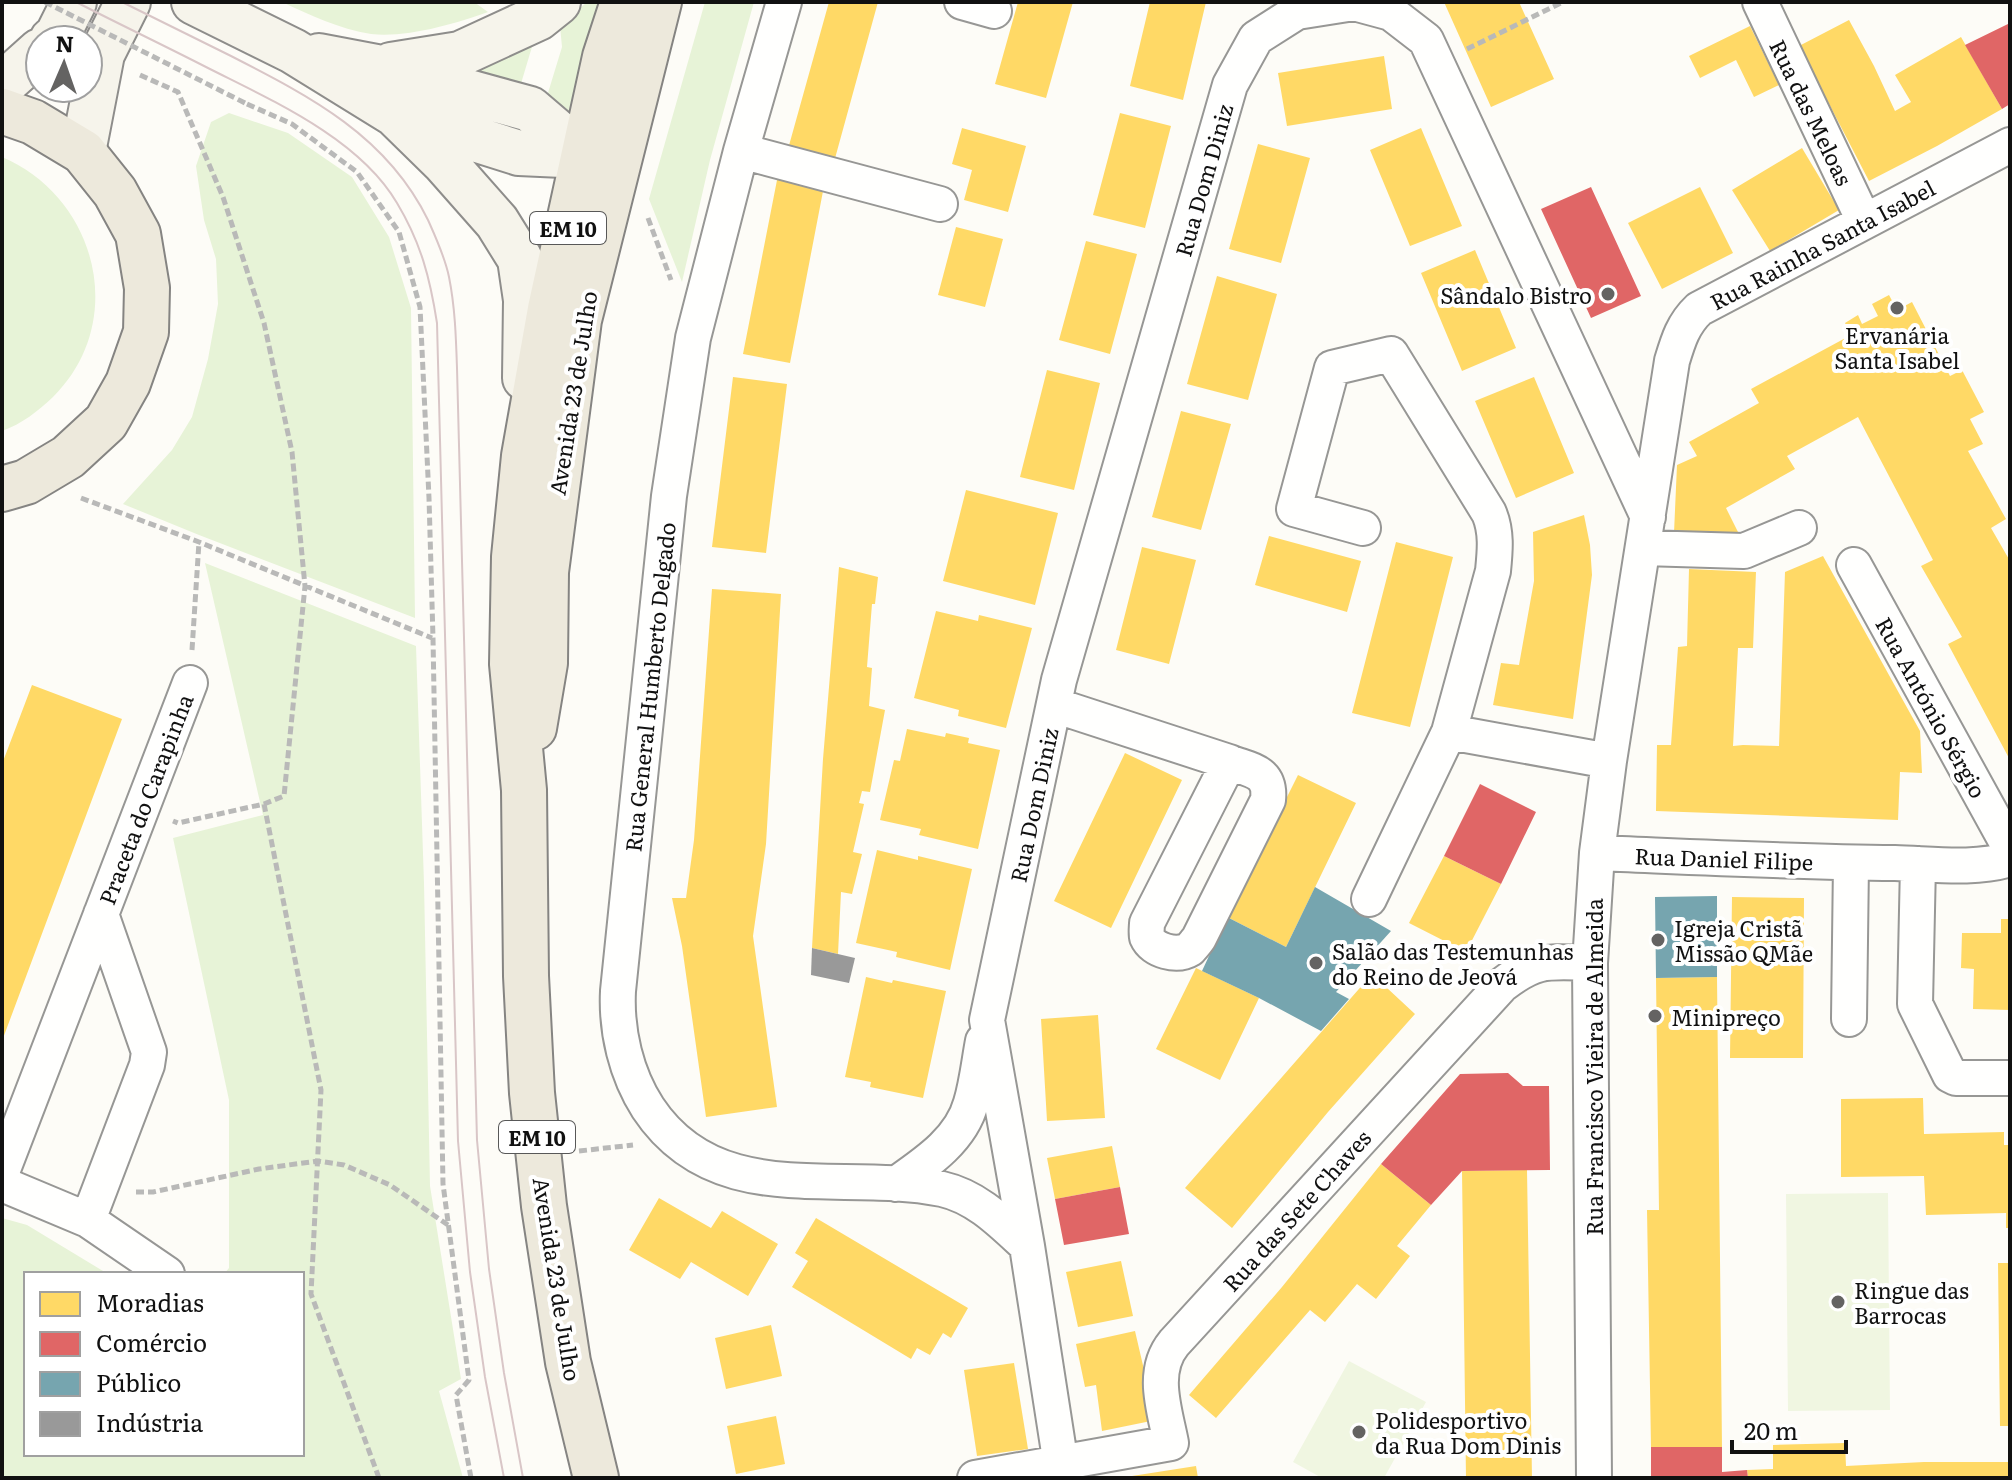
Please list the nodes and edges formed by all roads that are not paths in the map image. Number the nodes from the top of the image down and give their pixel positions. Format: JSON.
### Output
{"nodes":[{"id":1,"x":74,"y":2,"type":"edge"},
{"id":2,"x":128,"y":2,"type":"edge"},
{"id":3,"x":194,"y":2,"type":"edge"},
{"id":4,"x":558,"y":2,"type":"edge"},
{"id":5,"x":623,"y":2,"type":"edge"},
{"id":6,"x":659,"y":2,"type":"edge"},
{"id":7,"x":784,"y":2,"type":"edge"},
{"id":8,"x":1760,"y":2,"type":"edge"},
{"id":9,"x":63,"y":24,"type":"edge"},
{"id":10,"x":293,"y":51,"type":"junction"},
{"id":11,"x":24,"y":65,"type":"edge"},
{"id":12,"x":377,"y":67,"type":"junction"},
{"id":13,"x":2,"y":85,"type":"edge"},
{"id":14,"x":2,"y":111,"type":"edge"},
{"id":15,"x":395,"y":114,"type":"junction"},
{"id":16,"x":2010,"y":145,"type":"edge"},
{"id":17,"x":741,"y":151,"type":"junction"},
{"id":18,"x":83,"y":152,"type":"junction"},
{"id":19,"x":601,"y":161,"type":"junction"},
{"id":20,"x":940,"y":204,"type":"dead end"},
{"id":21,"x":1864,"y":221,"type":"junction"},
{"id":22,"x":524,"y":456,"type":"junction"},
{"id":23,"x":14,"y":485,"type":"edge"},
{"id":24,"x":1363,"y":528,"type":"dead end"},
{"id":25,"x":1799,"y":528,"type":"dead end"},
{"id":26,"x":1645,"y":532,"type":"junction"},
{"id":27,"x":1854,"y":565,"type":"dead end"},
{"id":28,"x":190,"y":683,"type":"road end"},
{"id":29,"x":1054,"y":705,"type":"junction"},
{"id":30,"x":1449,"y":732,"type":"junction"},
{"id":31,"x":1609,"y":761,"type":"junction"},
{"id":32,"x":1229,"y":762,"type":"junction"},
{"id":33,"x":524,"y":790,"type":"junction"},
{"id":34,"x":2010,"y":848,"type":"edge"},
{"id":35,"x":1597,"y":853,"type":"junction"},
{"id":36,"x":2010,"y":859,"type":"edge"},
{"id":37,"x":1851,"y":863,"type":"junction"},
{"id":38,"x":1918,"y":864,"type":"junction"},
{"id":39,"x":1369,"y":899,"type":"dead end"},
{"id":40,"x":101,"y":914,"type":"junction"},
{"id":41,"x":1590,"y":963,"type":"junction"},
{"id":42,"x":1849,"y":1019,"type":"dead end"},
{"id":43,"x":987,"y":1020,"type":"junction"},
{"id":44,"x":2010,"y":1078,"type":"edge"},
{"id":45,"x":2,"y":1172,"type":"edge"},
{"id":46,"x":2,"y":1184,"type":"edge"},
{"id":47,"x":896,"y":1184,"type":"junction"},
{"id":48,"x":93,"y":1206,"type":"junction"},
{"id":49,"x":1027,"y":1246,"type":"junction"},
{"id":50,"x":165,"y":1272,"type":"edge"},
{"id":51,"x":1062,"y":1471,"type":"edge"},
{"id":52,"x":596,"y":1478,"type":"edge"},
{"id":53,"x":975,"y":1478,"type":"edge"},
{"id":54,"x":1594,"y":1478,"type":"edge"}],
"edges":[{"from":1,"to":9,"type":"street"},
{"from":2,"to":18,"type":"street"},
{"from":3,"to":10,"type":"street"},
{"from":4,"to":12,"type":"street"},
{"from":5,"to":19,"type":"main road","name":"Avenida 23 de Julho","number":"EM 10"},
{"from":6,"to":19,"type":"main road","name":"Avenida 23 de Julho","number":"EM 10"},
{"from":7,"to":17,"type":"street","name":"Rua General Humberto Delgado"},
{"from":8,"to":21,"type":"street","name":"Rua das Meloas"},
{"from":10,"to":12,"type":"street"},
{"from":10,"to":15,"type":"street"},
{"from":11,"to":13,"type":"street"},
{"from":12,"to":19,"type":"street"},
{"from":14,"to":18,"type":"main road"},
{"from":15,"to":19,"type":"street"},
{"from":15,"to":22,"type":"street"},
{"from":16,"to":21,"type":"street","name":"Rua Rainha Santa Isabel"},
{"from":17,"to":20,"type":"street"},
{"from":17,"to":47,"type":"street","name":"Rua General Humberto Delgado"},
{"from":18,"to":23,"type":"main road"},
{"from":19,"to":22,"type":"main road","name":"Avenida 23 de Julho","number":"EM 10"},
{"from":19,"to":33,"type":"main road","name":"Avenida 23 de Julho","number":"EM 10"},
{"from":21,"to":26,"type":"street","name":"Rua Rainha Santa Isabel"},
{"from":22,"to":33,"type":"main road","name":"Avenida 23 de Julho","number":"EM 10"},
{"from":24,"to":30,"type":"street"},
{"from":25,"to":26,"type":"street"},
{"from":26,"to":29,"type":"street","name":"Rua Dom Diniz"},
{"from":26,"to":31,"type":"street","name":"Rua Francisco Vieira de Almeida"},
{"from":27,"to":34,"type":"street","name":"Rua António Sérgio"},
{"from":28,"to":40,"type":"street","name":"Praceta do Carapinha"},
{"from":29,"to":32,"type":"street"},
{"from":29,"to":43,"type":"street","name":"Rua Dom Diniz"},
{"from":30,"to":31,"type":"street"},
{"from":30,"to":39,"type":"street"},
{"from":31,"to":35,"type":"street","name":"Rua Francisco Vieira de Almeida"},
{"from":32,"to":32,"type":"street"},
{"from":33,"to":52,"type":"main road","name":"Avenida 23 de Julho","number":"EM 10"},
{"from":35,"to":37,"type":"street","name":"Rua Daniel Filipe"},
{"from":35,"to":41,"type":"street","name":"Rua Francisco Vieira de Almeida"},
{"from":36,"to":38,"type":"street"},
{"from":37,"to":38,"type":"street","name":"Rua Daniel Filipe"},
{"from":37,"to":42,"type":"street"},
{"from":38,"to":44,"type":"street"},
{"from":40,"to":45,"type":"street","name":"Praceta do Carapinha"},
{"from":40,"to":48,"type":"street","name":"Praceta do Carapinha"},
{"from":41,"to":51,"type":"street","name":"Rua das Sete Chaves"},
{"from":41,"to":54,"type":"street","name":"Rua Francisco Vieira de Almeida"},
{"from":43,"to":47,"type":"street","name":"Rua Dom Diniz"},
{"from":43,"to":49,"type":"street","name":"Rua Dom Diniz"},
{"from":46,"to":48,"type":"street"},
{"from":47,"to":49,"type":"street"},
{"from":48,"to":50,"type":"street"},
{"from":49,"to":51,"type":"street","name":"Rua Dom Diniz"},
{"from":51,"to":53,"type":"street"}]}
